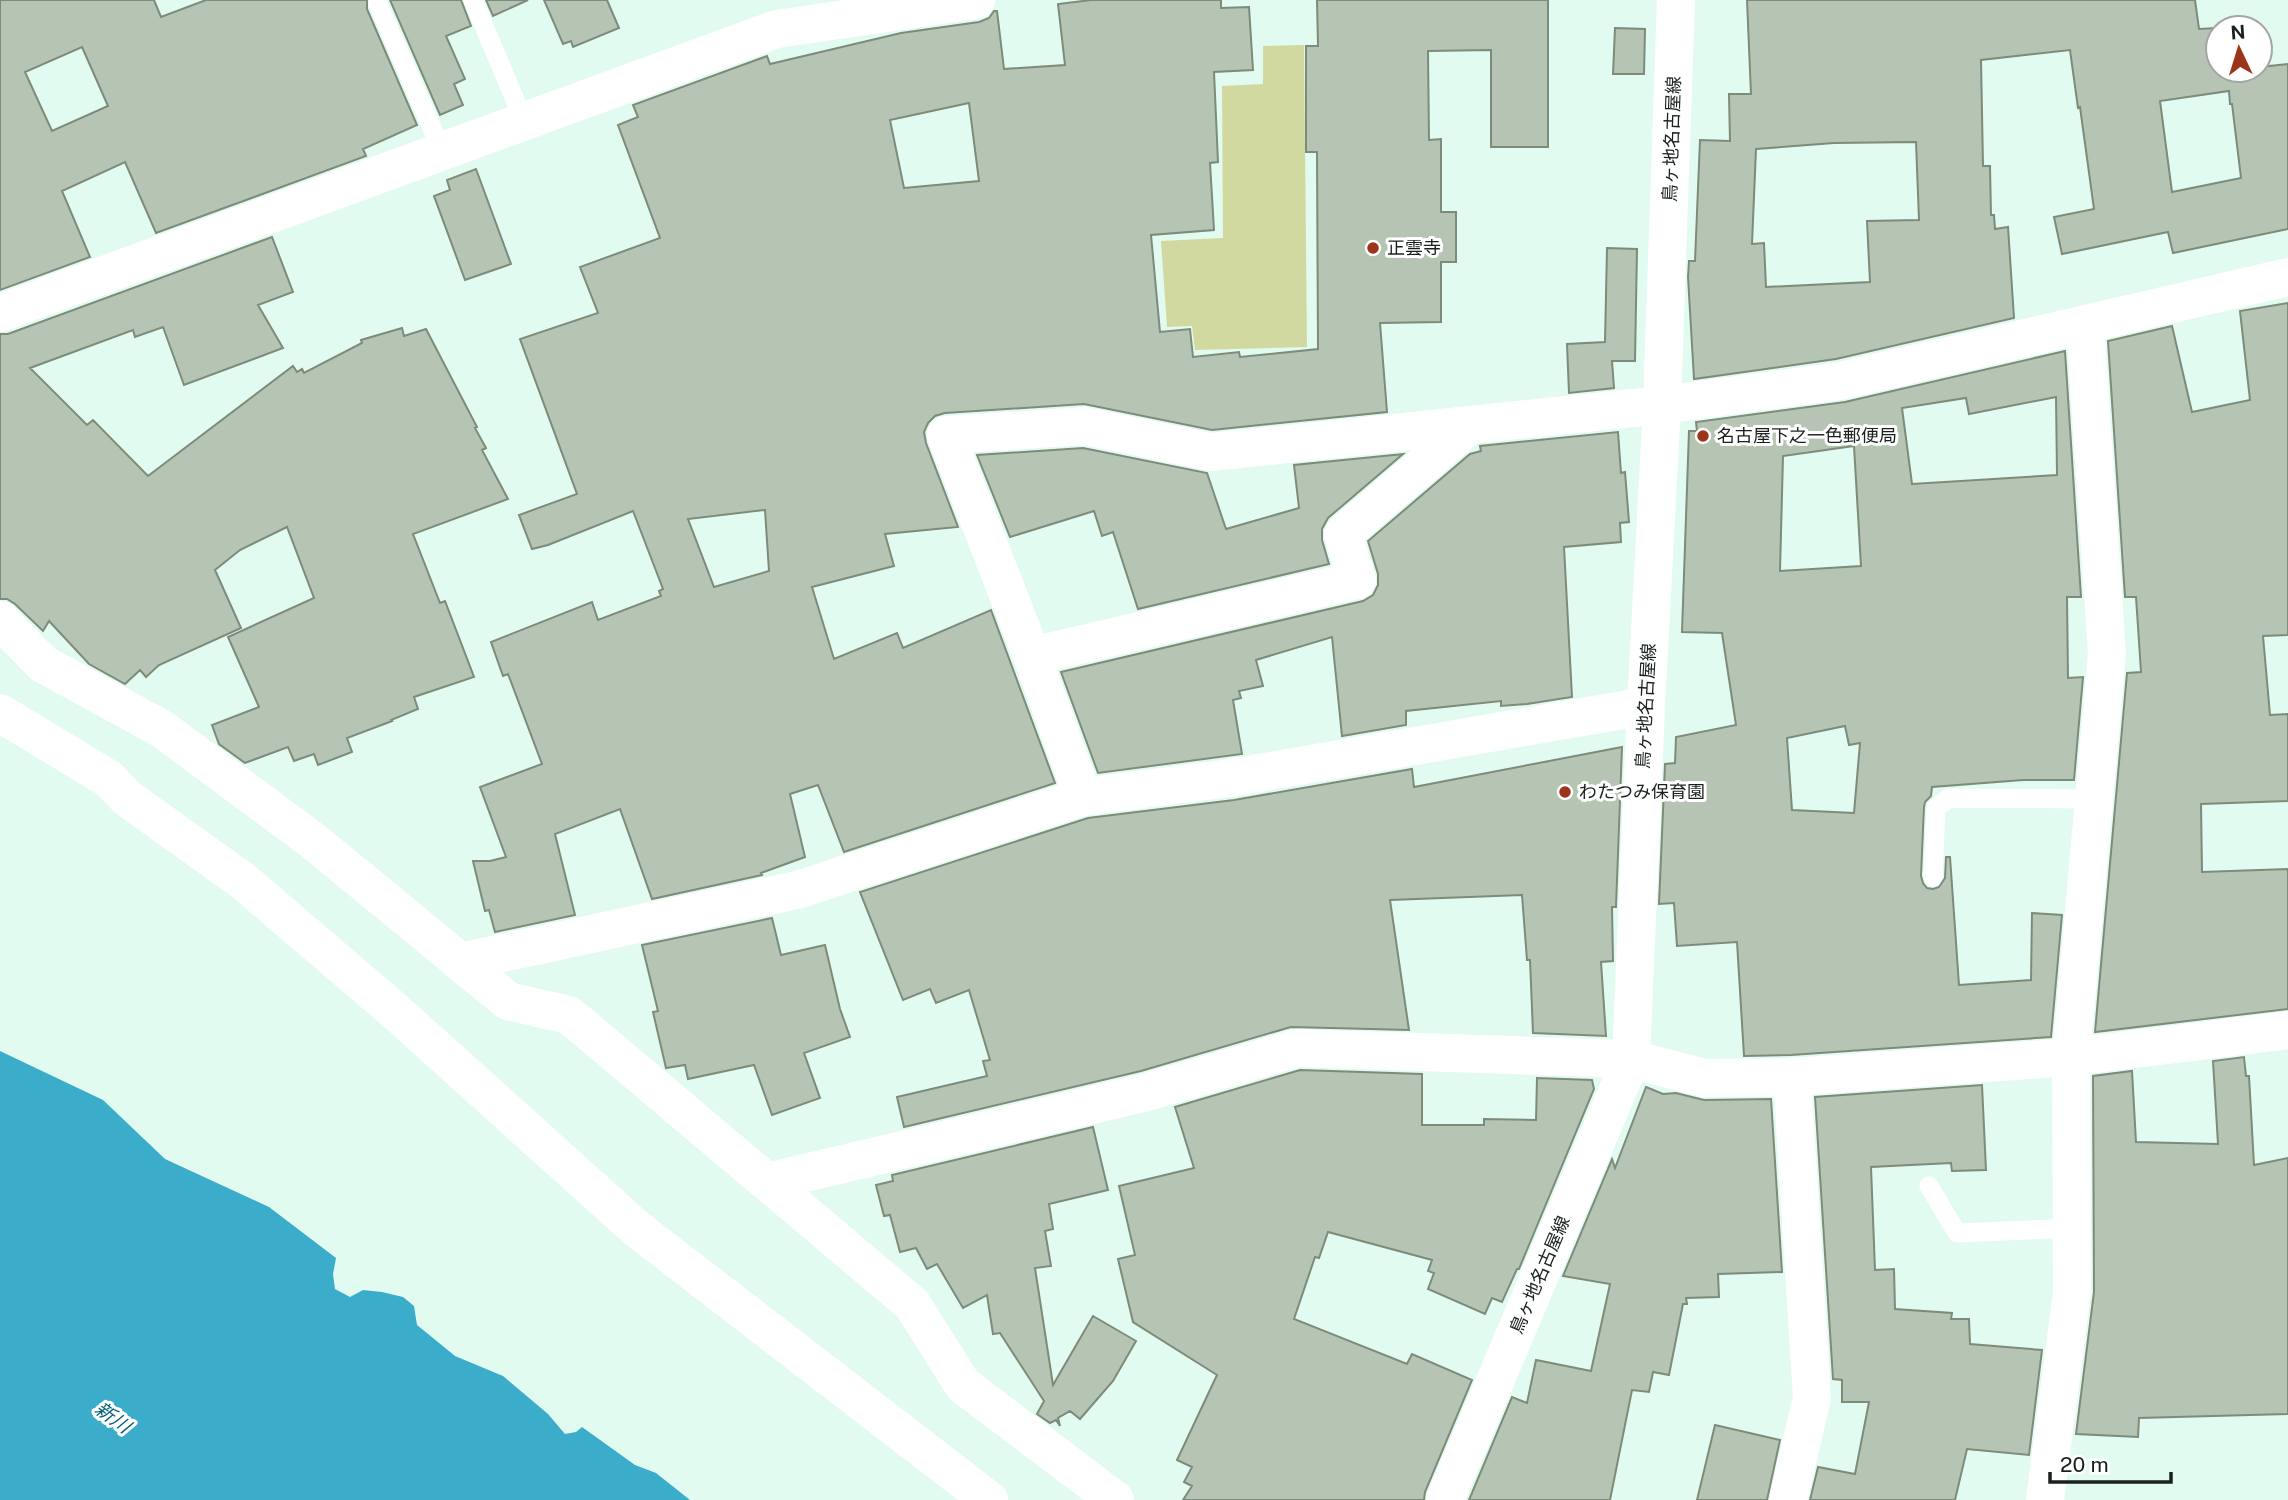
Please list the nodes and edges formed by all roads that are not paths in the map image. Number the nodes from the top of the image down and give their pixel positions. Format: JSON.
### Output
{"nodes":[{"id":1,"x":473,"y":0,"type":"edge"},
{"id":2,"x":976,"y":0,"type":"edge"},
{"id":3,"x":1676,"y":0,"type":"edge"},
{"id":4,"x":378,"y":5,"type":"dead end"},
{"id":5,"x":770,"y":15,"type":"edge"},
{"id":6,"x":524,"y":121,"type":"junction"},
{"id":7,"x":442,"y":151,"type":"junction"},
{"id":8,"x":2288,"y":277,"type":"edge"},
{"id":9,"x":0,"y":313,"type":"edge"},
{"id":10,"x":2085,"y":325,"type":"junction"},
{"id":11,"x":1662,"y":405,"type":"junction"},
{"id":12,"x":1470,"y":425,"type":"junction"},
{"id":13,"x":0,"y":620,"type":"edge"},
{"id":14,"x":1032,"y":656,"type":"junction"},
{"id":15,"x":1646,"y":706,"type":"junction"},
{"id":16,"x":0,"y":713,"type":"edge"},
{"id":17,"x":1083,"y":797,"type":"junction"},
{"id":18,"x":2094,"y":799,"type":"junction"},
{"id":19,"x":1933,"y":877,"type":"dead end"},
{"id":20,"x":460,"y":962,"type":"junction"},
{"id":21,"x":2288,"y":1030,"type":"edge"},
{"id":22,"x":2071,"y":1057,"type":"junction"},
{"id":23,"x":1631,"y":1059,"type":"junction"},
{"id":24,"x":1792,"y":1077,"type":"junction"},
{"id":25,"x":767,"y":1182,"type":"junction"},
{"id":26,"x":1929,"y":1186,"type":"dead end"},
{"id":27,"x":2072,"y":1228,"type":"junction"},
{"id":28,"x":989,"y":1500,"type":"edge"},
{"id":29,"x":1115,"y":1500,"type":"edge"},
{"id":30,"x":1445,"y":1500,"type":"edge"},
{"id":31,"x":1788,"y":1500,"type":"edge"},
{"id":32,"x":2045,"y":1500,"type":"edge"}],
"edges":[{"from":1,"to":6,"type":"lane"},
{"from":2,"to":5,"type":"street"},
{"from":3,"to":11,"type":"street","name":"鳥ヶ地名古屋線"},
{"from":4,"to":7,"type":"lane"},
{"from":5,"to":6,"type":"street"},
{"from":6,"to":7,"type":"street"},
{"from":7,"to":9,"type":"street"},
{"from":8,"to":10,"type":"street"},
{"from":10,"to":11,"type":"street"},
{"from":10,"to":18,"type":"street"},
{"from":11,"to":12,"type":"street"},
{"from":11,"to":15,"type":"street","name":"鳥ヶ地名古屋線"},
{"from":12,"to":14,"type":"street"},
{"from":12,"to":14,"type":"street"},
{"from":13,"to":20,"type":"street"},
{"from":14,"to":17,"type":"street"},
{"from":15,"to":17,"type":"street"},
{"from":15,"to":23,"type":"street","name":"鳥ヶ地名古屋線"},
{"from":16,"to":28,"type":"street"},
{"from":17,"to":20,"type":"street"},
{"from":18,"to":19,"type":"lane"},
{"from":18,"to":22,"type":"street"},
{"from":20,"to":25,"type":"street"},
{"from":21,"to":22,"type":"street"},
{"from":22,"to":24,"type":"street"},
{"from":22,"to":27,"type":"street"},
{"from":23,"to":24,"type":"street"},
{"from":23,"to":25,"type":"street"},
{"from":23,"to":30,"type":"street","name":"鳥ヶ地名古屋線"},
{"from":24,"to":31,"type":"street"},
{"from":25,"to":29,"type":"street"},
{"from":26,"to":27,"type":"lane"},
{"from":27,"to":32,"type":"street"}]}
